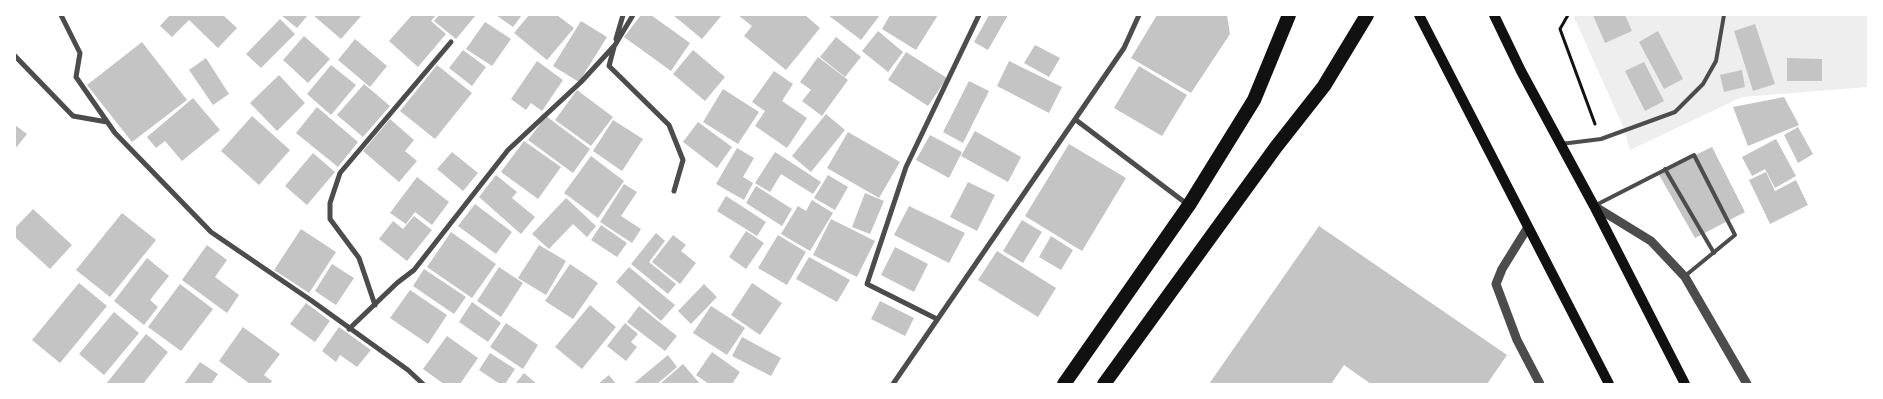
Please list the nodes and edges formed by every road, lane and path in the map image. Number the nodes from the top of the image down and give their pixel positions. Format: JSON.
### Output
{"nodes":[{"id":1,"x":61,"y":15,"type":"edge"},
{"id":2,"x":623,"y":15,"type":"edge"},
{"id":3,"x":633,"y":15,"type":"edge"},
{"id":4,"x":979,"y":15,"type":"edge"},
{"id":5,"x":1139,"y":15,"type":"edge"},
{"id":6,"x":1289,"y":15,"type":"edge"},
{"id":7,"x":1367,"y":15,"type":"edge"},
{"id":8,"x":1420,"y":15,"type":"edge"},
{"id":9,"x":1494,"y":15,"type":"edge"},
{"id":10,"x":1568,"y":15,"type":"edge"},
{"id":11,"x":1724,"y":15,"type":"edge"},
{"id":12,"x":451,"y":42,"type":"dead end"},
{"id":13,"x":615,"y":45,"type":"junction"},
{"id":14,"x":15,"y":56,"type":"edge"},
{"id":15,"x":1076,"y":120,"type":"junction"},
{"id":16,"x":107,"y":122,"type":"junction"},
{"id":17,"x":1601,"y":139,"type":"junction"},
{"id":18,"x":1561,"y":144,"type":"junction"},
{"id":19,"x":1665,"y":169,"type":"junction"},
{"id":20,"x":674,"y":191,"type":"dead end"},
{"id":21,"x":1189,"y":205,"type":"junction"},
{"id":22,"x":1594,"y":206,"type":"junction"},
{"id":23,"x":1528,"y":227,"type":"junction"},
{"id":24,"x":1714,"y":252,"type":"junction"},
{"id":25,"x":1685,"y":277,"type":"junction"},
{"id":26,"x":374,"y":305,"type":"junction"},
{"id":27,"x":937,"y":319,"type":"junction"},
{"id":28,"x":350,"y":329,"type":"junction"},
{"id":29,"x":424,"y":384,"type":"edge"},
{"id":30,"x":893,"y":384,"type":"edge"},
{"id":31,"x":1064,"y":384,"type":"edge"},
{"id":32,"x":1104,"y":384,"type":"edge"},
{"id":33,"x":1540,"y":384,"type":"edge"},
{"id":34,"x":1609,"y":384,"type":"edge"},
{"id":35,"x":1685,"y":384,"type":"edge"},
{"id":36,"x":1747,"y":384,"type":"edge"}],
"edges":[{"from":1,"to":16,"type":"street"},
{"from":2,"to":13,"type":"street"},
{"from":3,"to":13,"type":"street"},
{"from":4,"to":27,"type":"street"},
{"from":5,"to":15,"type":"street"},
{"from":6,"to":21,"type":"highway"},
{"from":7,"to":32,"type":"highway"},
{"from":8,"to":23,"type":"main road"},
{"from":9,"to":18,"type":"main road"},
{"from":10,"to":17,"type":"path"},
{"from":11,"to":17,"type":"lane"},
{"from":12,"to":26,"type":"street"},
{"from":13,"to":20,"type":"street"},
{"from":13,"to":26,"type":"street"},
{"from":14,"to":16,"type":"street"},
{"from":15,"to":21,"type":"street"},
{"from":15,"to":27,"type":"street"},
{"from":16,"to":28,"type":"street"},
{"from":17,"to":18,"type":"lane"},
{"from":18,"to":22,"type":"main road"},
{"from":19,"to":22,"type":"lane"},
{"from":19,"to":24,"type":"lane"},
{"from":19,"to":24,"type":"lane"},
{"from":21,"to":31,"type":"highway"},
{"from":22,"to":25,"type":"street"},
{"from":22,"to":35,"type":"main road"},
{"from":23,"to":33,"type":"street"},
{"from":23,"to":34,"type":"main road"},
{"from":24,"to":25,"type":"lane"},
{"from":25,"to":36,"type":"street"},
{"from":26,"to":28,"type":"street"},
{"from":27,"to":30,"type":"street"},
{"from":28,"to":29,"type":"street"}]}
